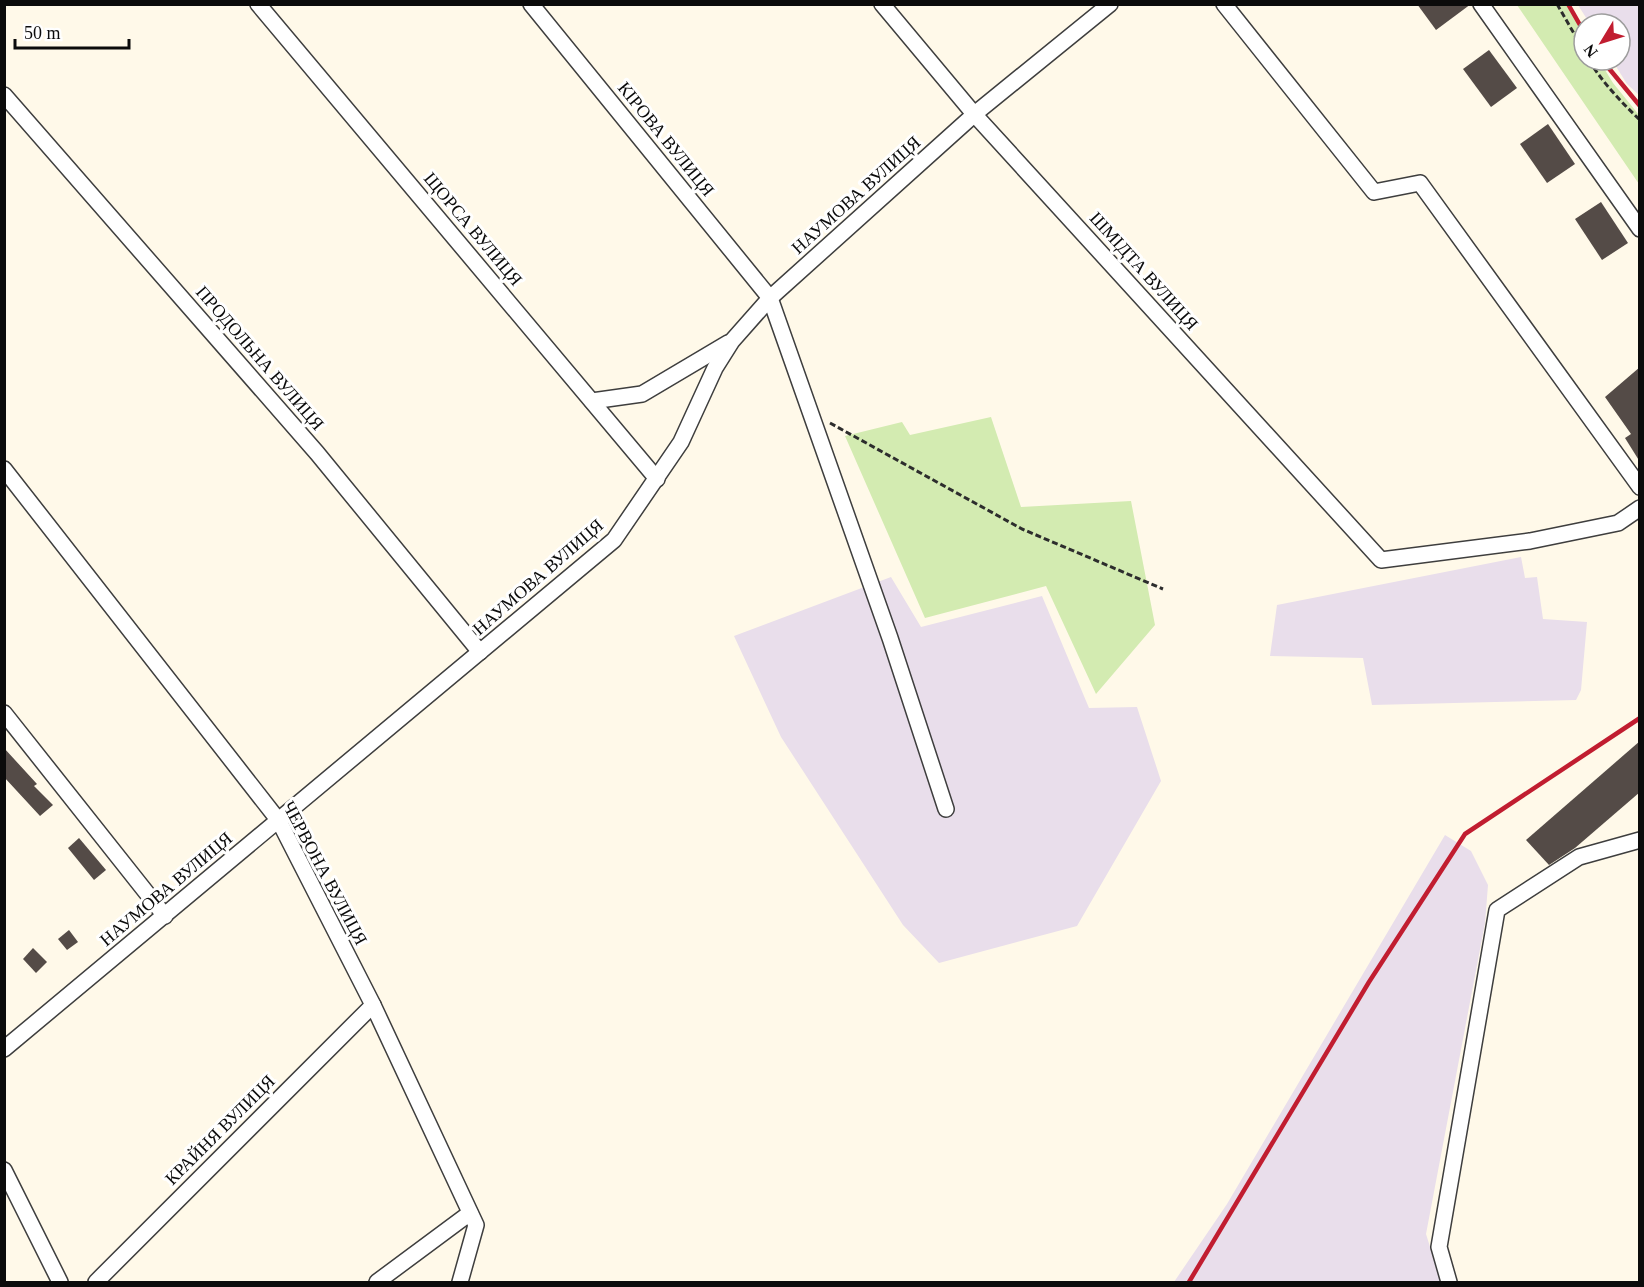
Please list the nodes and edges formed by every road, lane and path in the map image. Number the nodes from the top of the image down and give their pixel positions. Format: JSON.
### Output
{"nodes":[{"id":1,"x":258,"y":4,"type":"edge"},
{"id":2,"x":531,"y":4,"type":"edge"},
{"id":3,"x":882,"y":4,"type":"edge"},
{"id":4,"x":1110,"y":4,"type":"edge"},
{"id":5,"x":1224,"y":4,"type":"edge"},
{"id":6,"x":1481,"y":4,"type":"edge"},
{"id":7,"x":1557,"y":4,"type":"edge"},
{"id":8,"x":1572,"y":30,"type":"edge"},
{"id":9,"x":1596,"y":72,"type":"edge"},
{"id":10,"x":4,"y":95,"type":"edge"},
{"id":11,"x":974,"y":114,"type":"junction"},
{"id":12,"x":1640,"y":120,"type":"edge"},
{"id":13,"x":1640,"y":229,"type":"edge"},
{"id":14,"x":770,"y":298,"type":"junction"},
{"id":15,"x":732,"y":341,"type":"junction"},
{"id":16,"x":592,"y":401,"type":"junction"},
{"id":17,"x":810,"y":412,"type":"junction"},
{"id":18,"x":4,"y":469,"type":"edge"},
{"id":19,"x":657,"y":479,"type":"junction"},
{"id":20,"x":1640,"y":487,"type":"edge"},
{"id":21,"x":1640,"y":508,"type":"edge"},
{"id":22,"x":1163,"y":589,"type":"dead end"},
{"id":23,"x":480,"y":652,"type":"junction"},
{"id":24,"x":4,"y":713,"type":"edge"},
{"id":25,"x":946,"y":809,"type":"dead end"},
{"id":26,"x":279,"y":821,"type":"junction"},
{"id":27,"x":1640,"y":840,"type":"edge"},
{"id":28,"x":165,"y":915,"type":"junction"},
{"id":29,"x":373,"y":1005,"type":"junction"},
{"id":30,"x":4,"y":1049,"type":"edge"},
{"id":31,"x":4,"y":1170,"type":"edge"},
{"id":32,"x":470,"y":1213,"type":"junction"},
{"id":33,"x":60,"y":1282,"type":"edge"},
{"id":34,"x":96,"y":1282,"type":"edge"},
{"id":35,"x":377,"y":1282,"type":"edge"},
{"id":36,"x":460,"y":1282,"type":"edge"},
{"id":37,"x":1449,"y":1282,"type":"edge"}],
"edges":[{"from":1,"to":16,"type":"street","name":"ЩОРСА ВУЛИЦЯ"},
{"from":2,"to":14,"type":"street","name":"КІРОВА ВУЛИЦЯ"},
{"from":3,"to":11,"type":"street","name":"ШМІДТА ВУЛИЦЯ"},
{"from":4,"to":11,"type":"street","name":"НАУМОВА ВУЛИЦЯ"},
{"from":5,"to":20,"type":"street"},
{"from":6,"to":13,"type":"street"},
{"from":7,"to":8,"type":"path"},
{"from":9,"to":12,"type":"path"},
{"from":10,"to":23,"type":"street","name":"ПРОДОЛЬНА ВУЛИЦЯ"},
{"from":11,"to":14,"type":"street","name":"НАУМОВА ВУЛИЦЯ"},
{"from":11,"to":21,"type":"street","name":"ШМІДТА ВУЛИЦЯ"},
{"from":14,"to":15,"type":"street","name":"НАУМОВА ВУЛИЦЯ"},
{"from":14,"to":17,"type":"street","name":"КІРОВА ВУЛИЦЯ"},
{"from":15,"to":16,"type":"street"},
{"from":15,"to":19,"type":"street","name":"НАУМОВА ВУЛИЦЯ"},
{"from":16,"to":19,"type":"street","name":"ЩОРСА ВУЛИЦЯ"},
{"from":17,"to":22,"type":"path"},
{"from":17,"to":25,"type":"street","name":"КІРОВА ВУЛИЦЯ"},
{"from":18,"to":26,"type":"street","name":"ЧЕРВОНА ВУЛИЦЯ"},
{"from":19,"to":23,"type":"street","name":"НАУМОВА ВУЛИЦЯ"},
{"from":23,"to":26,"type":"street","name":"НАУМОВА ВУЛИЦЯ"},
{"from":24,"to":28,"type":"street"},
{"from":26,"to":28,"type":"street","name":"НАУМОВА ВУЛИЦЯ"},
{"from":26,"to":29,"type":"street","name":"ЧЕРВОНА ВУЛИЦЯ"},
{"from":27,"to":37,"type":"street"},
{"from":28,"to":30,"type":"street","name":"НАУМОВА ВУЛИЦЯ"},
{"from":29,"to":32,"type":"street","name":"ЧЕРВОНА ВУЛИЦЯ"},
{"from":29,"to":34,"type":"street","name":"КРАЙНЯ ВУЛИЦЯ"},
{"from":31,"to":33,"type":"street"},
{"from":32,"to":35,"type":"street"},
{"from":32,"to":36,"type":"street","name":"ЧЕРВОНА ВУЛИЦЯ"}]}
